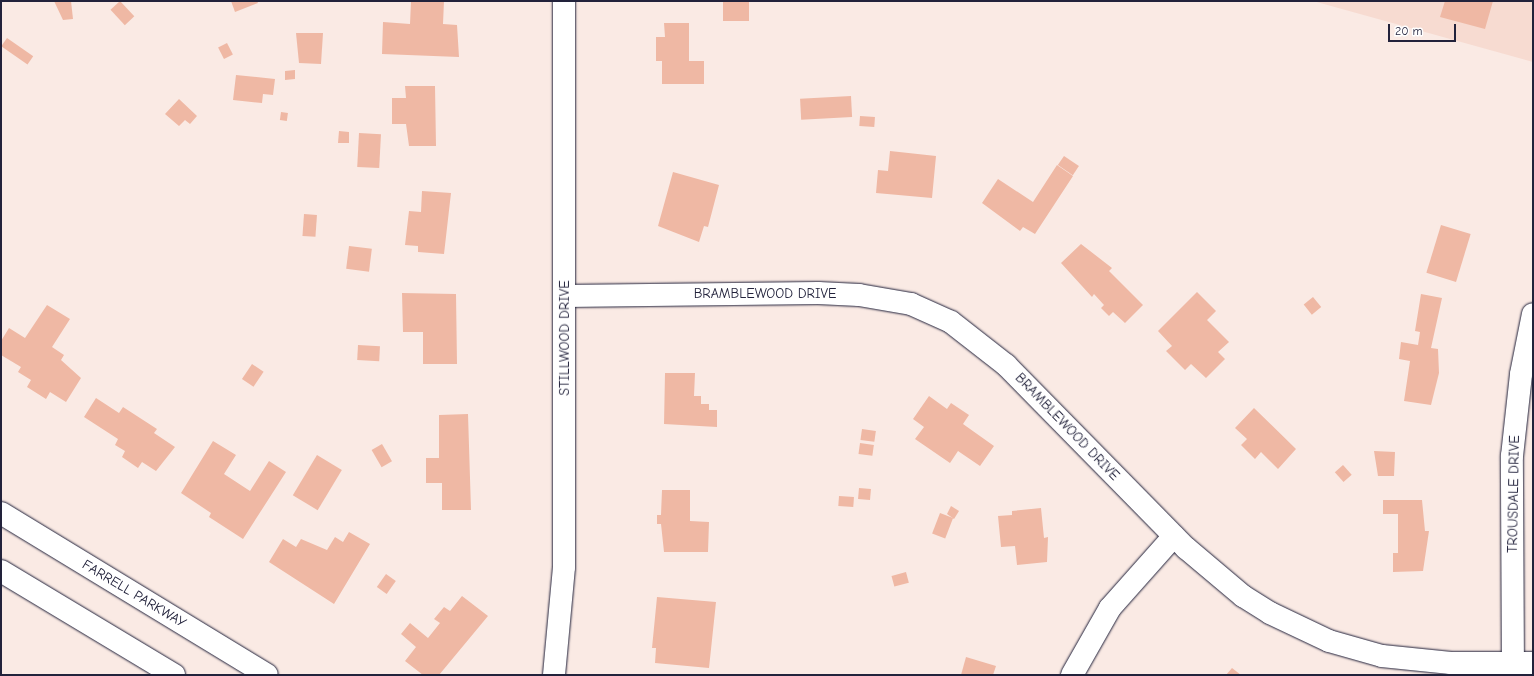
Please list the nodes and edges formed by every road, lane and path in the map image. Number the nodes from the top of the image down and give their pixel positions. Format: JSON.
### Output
{"nodes":[{"id":1,"x":564,"y":1,"type":"edge"},
{"id":2,"x":564,"y":296,"type":"junction"},
{"id":3,"x":1533,"y":314,"type":"edge"},
{"id":4,"x":1,"y":513,"type":"edge"},
{"id":5,"x":1174,"y":536,"type":"junction"},
{"id":6,"x":1,"y":571,"type":"edge"},
{"id":7,"x":1520,"y":668,"type":"edge"},
{"id":8,"x":174,"y":675,"type":"edge"},
{"id":9,"x":267,"y":675,"type":"edge"},
{"id":10,"x":554,"y":675,"type":"edge"},
{"id":11,"x":1072,"y":675,"type":"edge"}],
"edges":[{"from":1,"to":2,"type":"street","name":"STILLWOOD DRIVE"},
{"from":2,"to":5,"type":"street","name":"BRAMBLEWOOD DRIVE"},
{"from":2,"to":10,"type":"street","name":"STILLWOOD DRIVE"},
{"from":3,"to":7,"type":"street","name":"TROUSDALE DRIVE"},
{"from":4,"to":9,"type":"street","name":"FARRELL PARKWAY"},
{"from":5,"to":7,"type":"street","name":"BRAMBLEWOOD DRIVE"},
{"from":5,"to":11,"type":"street"},
{"from":6,"to":8,"type":"street"}]}
